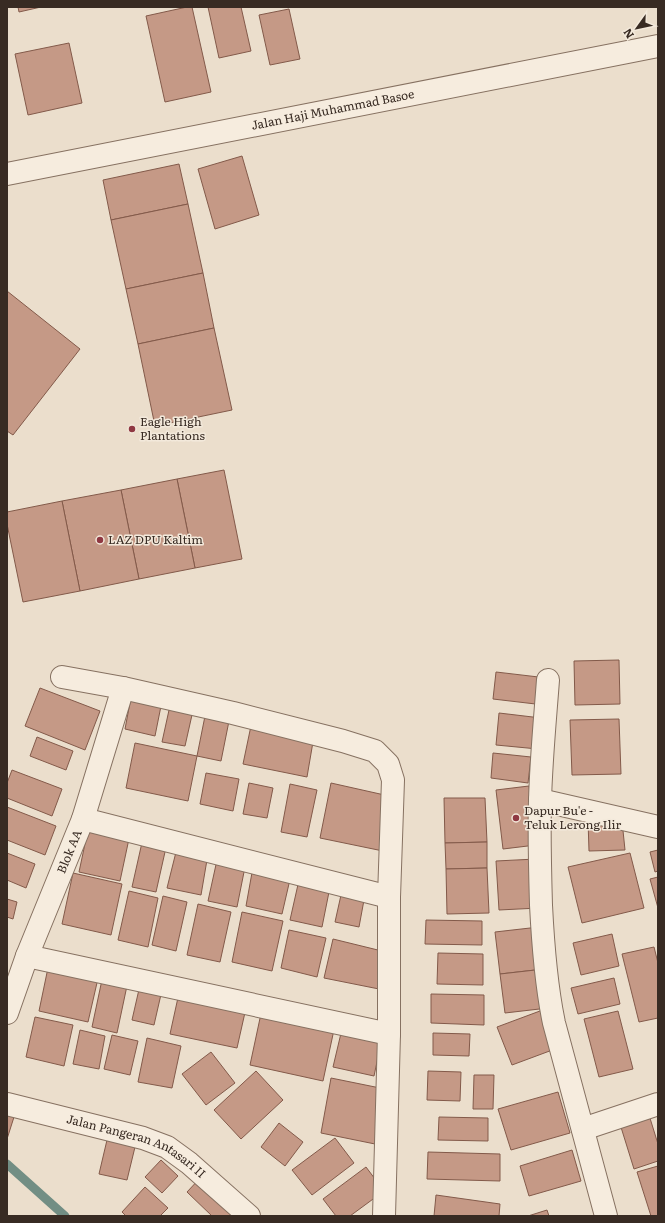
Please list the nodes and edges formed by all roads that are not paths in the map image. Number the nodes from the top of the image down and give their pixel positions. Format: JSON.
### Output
{"nodes":[{"id":1,"x":658,"y":46,"type":"edge"},
{"id":2,"x":7,"y":174,"type":"edge"},
{"id":3,"x":62,"y":677,"type":"dead end"},
{"id":4,"x":548,"y":680,"type":"dead end"},
{"id":5,"x":123,"y":688,"type":"junction"},
{"id":6,"x":540,"y":800,"type":"junction"},
{"id":7,"x":83,"y":819,"type":"junction"},
{"id":8,"x":658,"y":827,"type":"edge"},
{"id":9,"x":389,"y":897,"type":"junction"},
{"id":10,"x":27,"y":956,"type":"junction"},
{"id":11,"x":7,"y":1014,"type":"edge"},
{"id":12,"x":388,"y":1034,"type":"junction"},
{"id":13,"x":7,"y":1104,"type":"edge"},
{"id":14,"x":658,"y":1104,"type":"edge"},
{"id":15,"x":583,"y":1129,"type":"junction"},
{"id":16,"x":249,"y":1216,"type":"edge"},
{"id":17,"x":384,"y":1216,"type":"edge"},
{"id":18,"x":606,"y":1216,"type":"edge"}],
"edges":[{"from":1,"to":2,"type":"street","name":"Jalan Haji Muhammad Basoe"},
{"from":3,"to":5,"type":"street"},
{"from":4,"to":6,"type":"street"},
{"from":5,"to":7,"type":"street","name":"Blok AA"},
{"from":5,"to":9,"type":"street"},
{"from":6,"to":8,"type":"street"},
{"from":6,"to":15,"type":"street"},
{"from":7,"to":9,"type":"street"},
{"from":7,"to":10,"type":"street","name":"Blok AA"},
{"from":9,"to":12,"type":"street"},
{"from":10,"to":11,"type":"street","name":"Blok AA"},
{"from":10,"to":12,"type":"street"},
{"from":12,"to":17,"type":"street"},
{"from":13,"to":16,"type":"street","name":"Jalan Pangeran Antasari II"},
{"from":14,"to":15,"type":"street"},
{"from":15,"to":18,"type":"street"}]}
